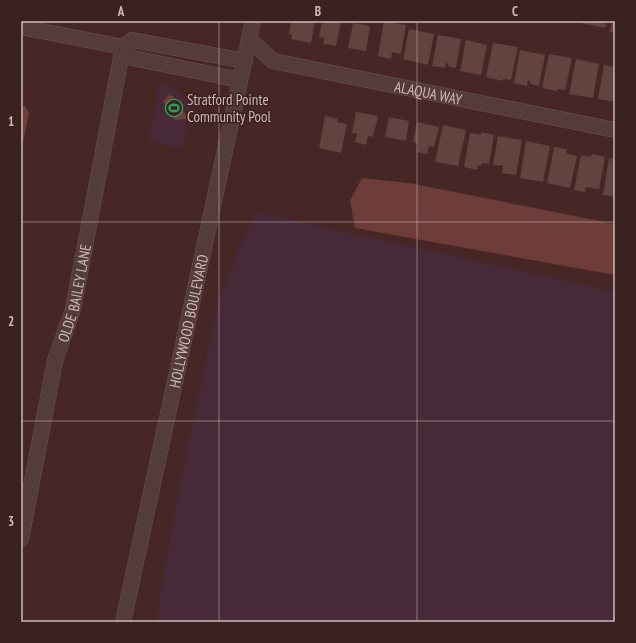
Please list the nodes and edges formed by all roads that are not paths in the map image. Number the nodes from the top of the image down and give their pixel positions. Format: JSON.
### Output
{"nodes":[{"id":1,"x":253,"y":21,"type":"edge"},
{"id":2,"x":21,"y":27,"type":"edge"},
{"id":3,"x":249,"y":39,"type":"junction"},
{"id":4,"x":123,"y":47,"type":"junction"},
{"id":5,"x":245,"y":61,"type":"junction"},
{"id":6,"x":240,"y":80,"type":"junction"},
{"id":7,"x":615,"y":130,"type":"edge"},
{"id":8,"x":21,"y":539,"type":"edge"},
{"id":9,"x":123,"y":622,"type":"edge"}],
"edges":[{"from":1,"to":3,"type":"street","name":"HOLLYWOOD BOULEVARD"},
{"from":2,"to":4,"type":"street"},
{"from":3,"to":5,"type":"street","name":"HOLLYWOOD BOULEVARD"},
{"from":3,"to":7,"type":"street","name":"ALAQUA WAY"},
{"from":4,"to":5,"type":"street"},
{"from":4,"to":6,"type":"street"},
{"from":4,"to":8,"type":"street","name":"OLDE BAILEY LANE"},
{"from":5,"to":6,"type":"street","name":"HOLLYWOOD BOULEVARD"},
{"from":6,"to":9,"type":"street","name":"HOLLYWOOD BOULEVARD"}]}
